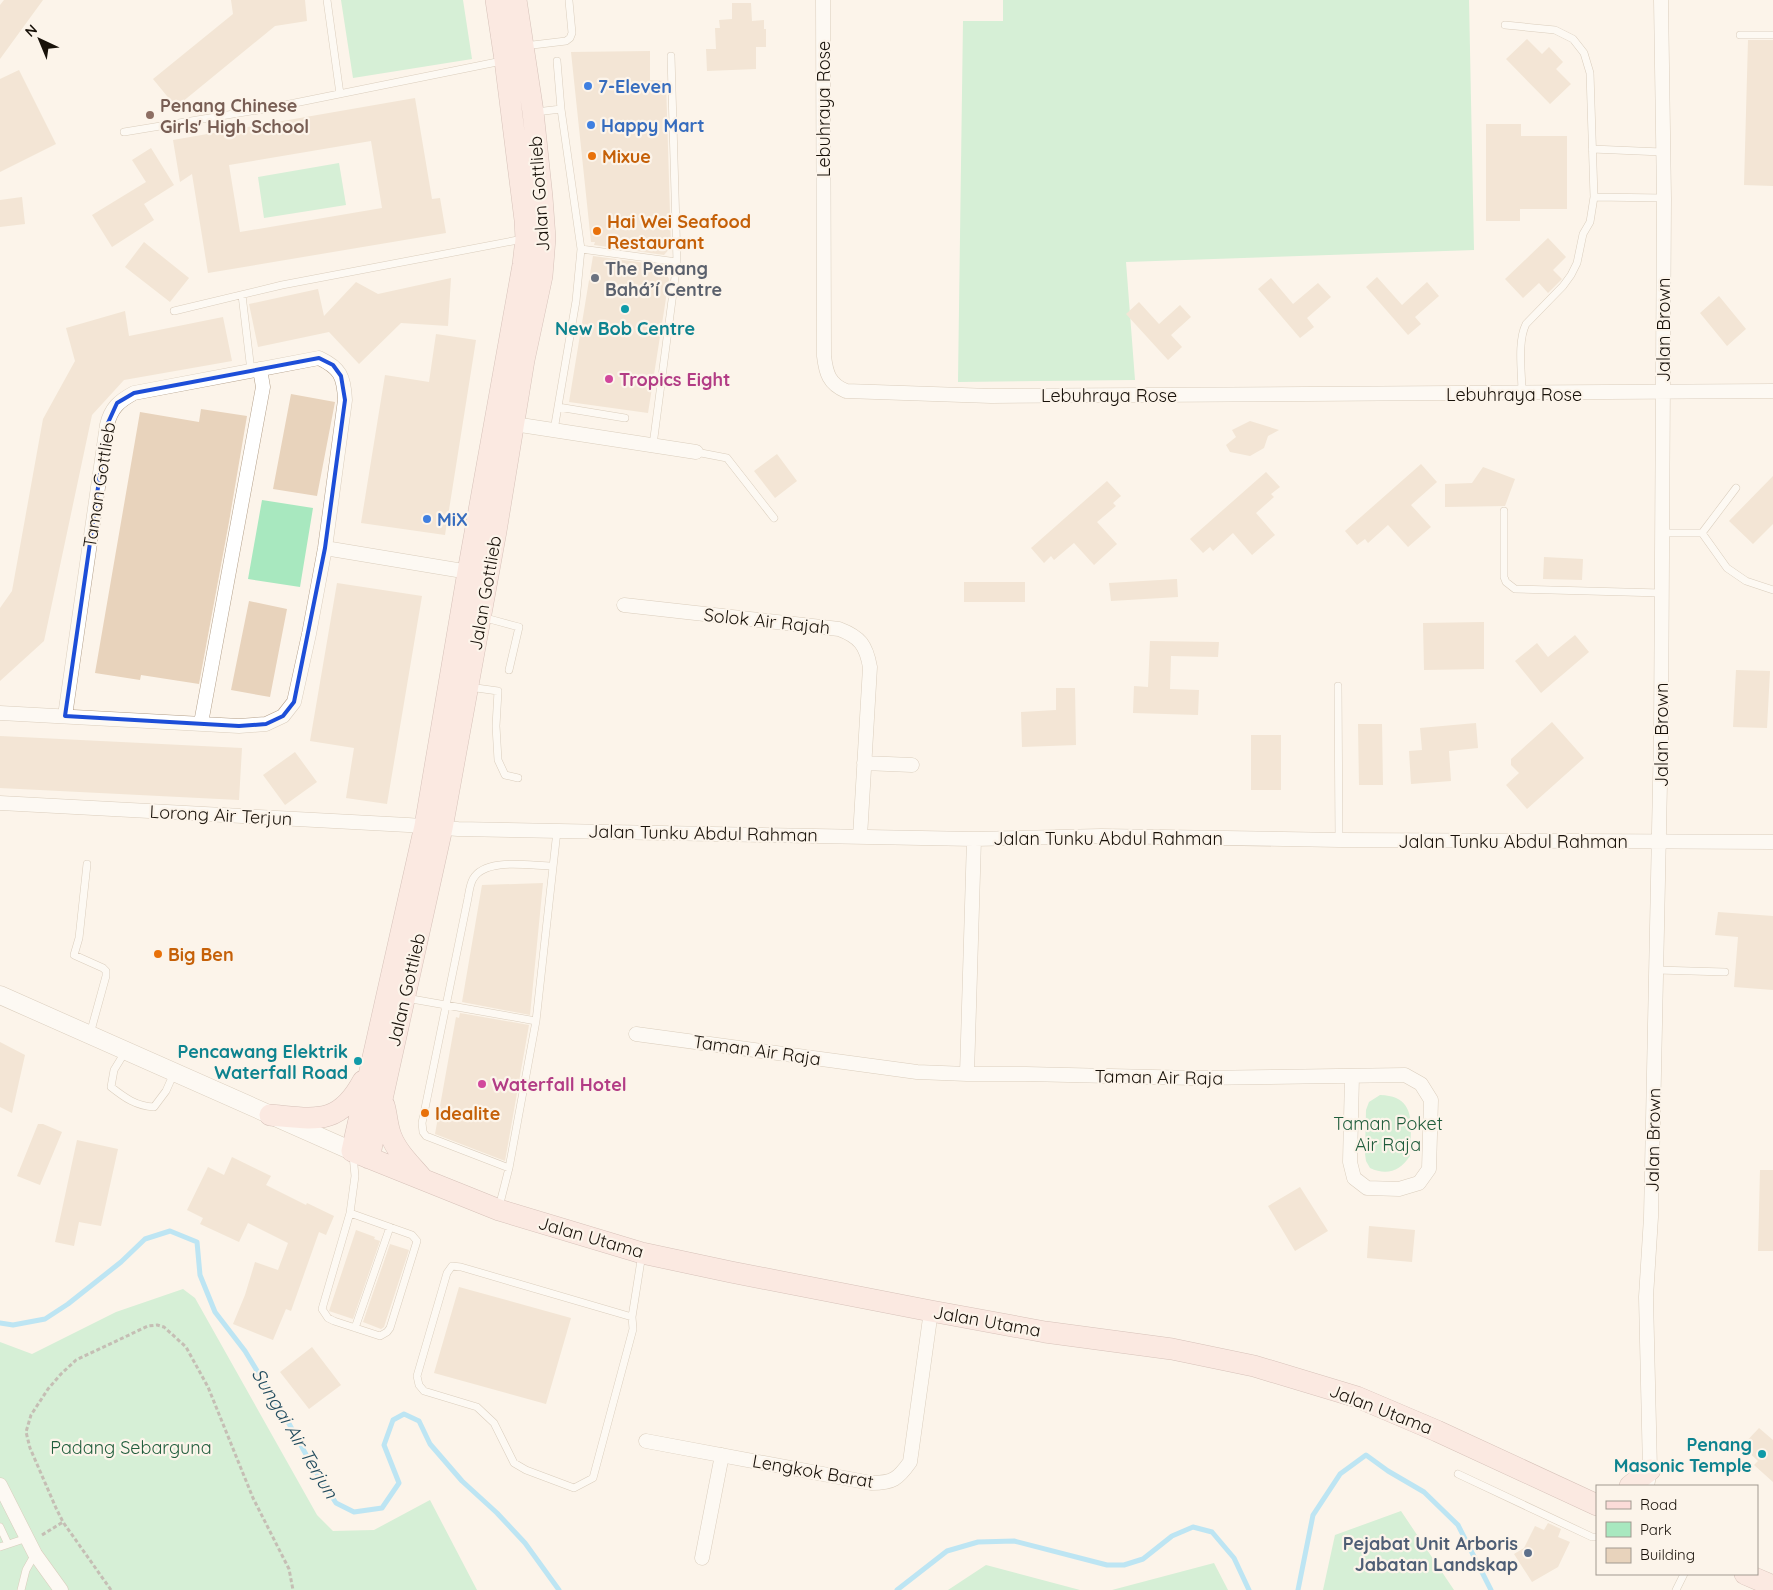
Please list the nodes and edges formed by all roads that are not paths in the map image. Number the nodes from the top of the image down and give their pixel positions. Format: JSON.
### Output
{"nodes":[{"id":1,"x":328,"y":0,"type":"edge"},
{"id":2,"x":496,"y":0,"type":"edge"},
{"id":3,"x":516,"y":0,"type":"edge"},
{"id":4,"x":823,"y":0,"type":"edge"},
{"id":5,"x":1661,"y":0,"type":"edge"},
{"id":6,"x":569,"y":1,"type":"dead end"},
{"id":7,"x":1505,"y":25,"type":"dead end"},
{"id":8,"x":1740,"y":35,"type":"dead end"},
{"id":9,"x":1773,"y":35,"type":"edge"},
{"id":10,"x":524,"y":46,"type":"junction"},
{"id":11,"x":671,"y":56,"type":"dead end"},
{"id":12,"x":505,"y":60,"type":"junction"},
{"id":13,"x":557,"y":61,"type":"dead end"},
{"id":14,"x":340,"y":94,"type":"junction"},
{"id":15,"x":561,"y":109,"type":"junction"},
{"id":16,"x":533,"y":112,"type":"junction"},
{"id":17,"x":124,"y":132,"type":"dead end"},
{"id":18,"x":1592,"y":149,"type":"junction"},
{"id":19,"x":1662,"y":152,"type":"junction"},
{"id":20,"x":1594,"y":197,"type":"junction"},
{"id":21,"x":1664,"y":198,"type":"junction"},
{"id":22,"x":535,"y":238,"type":"junction"},
{"id":23,"x":581,"y":249,"type":"junction"},
{"id":24,"x":677,"y":262,"type":"junction"},
{"id":25,"x":242,"y":295,"type":"junction"},
{"id":26,"x":174,"y":311,"type":"dead end"},
{"id":27,"x":256,"y":370,"type":"junction"},
{"id":28,"x":1773,"y":391,"type":"edge"},
{"id":29,"x":1662,"y":393,"type":"junction"},
{"id":30,"x":1522,"y":394,"type":"junction"},
{"id":31,"x":558,"y":407,"type":"junction"},
{"id":32,"x":625,"y":418,"type":"dead end"},
{"id":33,"x":505,"y":422,"type":"junction"},
{"id":34,"x":554,"y":430,"type":"junction"},
{"id":35,"x":653,"y":445,"type":"junction"},
{"id":36,"x":696,"y":452,"type":"joint"},
{"id":37,"x":1736,"y":488,"type":"dead end"},
{"id":38,"x":1504,"y":511,"type":"dead end"},
{"id":39,"x":774,"y":518,"type":"dead end"},
{"id":40,"x":1662,"y":533,"type":"junction"},
{"id":41,"x":1702,"y":533,"type":"junction"},
{"id":42,"x":325,"y":548,"type":"junction"},
{"id":43,"x":478,"y":573,"type":"junction"},
{"id":44,"x":1773,"y":590,"type":"edge"},
{"id":45,"x":1661,"y":593,"type":"junction"},
{"id":46,"x":624,"y":605,"type":"dead end"},
{"id":47,"x":481,"y":617,"type":"junction"},
{"id":48,"x":509,"y":670,"type":"dead end"},
{"id":49,"x":1338,"y":686,"type":"dead end"},
{"id":50,"x":468,"y":687,"type":"junction"},
{"id":51,"x":0,"y":713,"type":"edge"},
{"id":52,"x":65,"y":716,"type":"junction"},
{"id":53,"x":201,"y":723,"type":"junction"},
{"id":54,"x":864,"y":763,"type":"junction"},
{"id":55,"x":912,"y":765,"type":"dead end"},
{"id":56,"x":518,"y":778,"type":"dead end"},
{"id":57,"x":0,"y":802,"type":"edge"},
{"id":58,"x":434,"y":827,"type":"junction"},
{"id":59,"x":557,"y":830,"type":"junction"},
{"id":60,"x":860,"y":837,"type":"junction"},
{"id":61,"x":974,"y":839,"type":"junction"},
{"id":62,"x":1339,"y":840,"type":"junction"},
{"id":63,"x":1660,"y":841,"type":"junction"},
{"id":64,"x":1773,"y":842,"type":"edge"},
{"id":65,"x":87,"y":864,"type":"dead end"},
{"id":66,"x":552,"y":866,"type":"junction"},
{"id":67,"x":1657,"y":970,"type":"junction"},
{"id":68,"x":1725,"y":972,"type":"dead end"},
{"id":69,"x":0,"y":995,"type":"edge"},
{"id":70,"x":404,"y":998,"type":"junction"},
{"id":71,"x":445,"y":1005,"type":"junction"},
{"id":72,"x":536,"y":1021,"type":"junction"},
{"id":73,"x":90,"y":1034,"type":"junction"},
{"id":74,"x":636,"y":1034,"type":"dead end"},
{"id":75,"x":125,"y":1051,"type":"junction"},
{"id":76,"x":371,"y":1066,"type":"junction"},
{"id":77,"x":175,"y":1072,"type":"junction"},
{"id":78,"x":967,"y":1074,"type":"junction"},
{"id":79,"x":1352,"y":1076,"type":"junction"},
{"id":80,"x":383,"y":1097,"type":"junction"},
{"id":81,"x":270,"y":1115,"type":"junction"},
{"id":82,"x":361,"y":1154,"type":"junction"},
{"id":83,"x":509,"y":1168,"type":"junction"},
{"id":84,"x":355,"y":1176,"type":"junction"},
{"id":85,"x":424,"y":1180,"type":"junction"},
{"id":86,"x":498,"y":1210,"type":"junction"},
{"id":87,"x":350,"y":1213,"type":"junction"},
{"id":88,"x":390,"y":1227,"type":"junction"},
{"id":89,"x":642,"y":1253,"type":"junction"},
{"id":90,"x":931,"y":1311,"type":"junction"},
{"id":91,"x":632,"y":1317,"type":"junction"},
{"id":92,"x":355,"y":1328,"type":"junction"},
{"id":93,"x":646,"y":1441,"type":"dead end"},
{"id":94,"x":722,"y":1456,"type":"junction"},
{"id":95,"x":1458,"y":1474,"type":"dead end"},
{"id":96,"x":1651,"y":1481,"type":"edge"},
{"id":97,"x":0,"y":1485,"type":"edge"},
{"id":98,"x":1634,"y":1485,"type":"edge"},
{"id":99,"x":1594,"y":1502,"type":"edge"},
{"id":100,"x":0,"y":1527,"type":"edge"},
{"id":101,"x":1596,"y":1537,"type":"edge"},
{"id":102,"x":8,"y":1544,"type":"junction"},
{"id":103,"x":30,"y":1545,"type":"junction"},
{"id":104,"x":0,"y":1547,"type":"edge"},
{"id":105,"x":702,"y":1558,"type":"dead end"},
{"id":106,"x":1684,"y":1575,"type":"edge"},
{"id":107,"x":1747,"y":1575,"type":"edge"},
{"id":108,"x":1773,"y":1586,"type":"edge"},
{"id":109,"x":21,"y":1590,"type":"edge"},
{"id":110,"x":60,"y":1590,"type":"edge"},
{"id":111,"x":1676,"y":1590,"type":"edge"}],
"edges":[{"from":1,"to":14,"type":"lane"},
{"from":2,"to":12,"type":"main road","name":"Jalan Gottlieb"},
{"from":3,"to":10,"type":"main road","name":"Jalan Gottlieb"},
{"from":4,"to":30,"type":"street","name":"Lebuhraya Rose"},
{"from":5,"to":19,"type":"street","name":"Jalan Brown"},
{"from":6,"to":10,"type":"lane"},
{"from":7,"to":18,"type":"lane"},
{"from":8,"to":9,"type":"lane"},
{"from":10,"to":16,"type":"main road","name":"Jalan Gottlieb"},
{"from":11,"to":24,"type":"lane"},
{"from":12,"to":14,"type":"lane"},
{"from":12,"to":22,"type":"main road","name":"Jalan Gottlieb"},
{"from":13,"to":15,"type":"lane"},
{"from":14,"to":17,"type":"lane"},
{"from":15,"to":16,"type":"lane"},
{"from":15,"to":23,"type":"lane"},
{"from":16,"to":22,"type":"main road","name":"Jalan Gottlieb"},
{"from":18,"to":19,"type":"lane"},
{"from":18,"to":20,"type":"lane"},
{"from":19,"to":21,"type":"street","name":"Jalan Brown"},
{"from":20,"to":21,"type":"lane"},
{"from":20,"to":30,"type":"lane"},
{"from":21,"to":29,"type":"street","name":"Jalan Brown"},
{"from":22,"to":25,"type":"lane"},
{"from":22,"to":33,"type":"main road","name":"Jalan Gottlieb"},
{"from":23,"to":24,"type":"lane"},
{"from":23,"to":31,"type":"lane"},
{"from":24,"to":35,"type":"lane"},
{"from":25,"to":26,"type":"lane"},
{"from":25,"to":27,"type":"lane"},
{"from":27,"to":42,"type":"street","name":"Taman Gottlieb"},
{"from":27,"to":52,"type":"street","name":"Taman Gottlieb"},
{"from":27,"to":53,"type":"street"},
{"from":28,"to":29,"type":"street","name":"Lebuhraya Rose"},
{"from":29,"to":30,"type":"street","name":"Lebuhraya Rose"},
{"from":29,"to":40,"type":"street","name":"Jalan Brown"},
{"from":31,"to":32,"type":"lane"},
{"from":31,"to":34,"type":"lane"},
{"from":33,"to":34,"type":"street"},
{"from":33,"to":43,"type":"main road","name":"Jalan Gottlieb"},
{"from":34,"to":35,"type":"street"},
{"from":35,"to":36,"type":"street"},
{"from":36,"to":39,"type":"lane"},
{"from":37,"to":41,"type":"lane"},
{"from":38,"to":45,"type":"lane"},
{"from":40,"to":41,"type":"lane"},
{"from":40,"to":45,"type":"street","name":"Jalan Brown"},
{"from":41,"to":44,"type":"lane"},
{"from":42,"to":43,"type":"street"},
{"from":42,"to":53,"type":"street","name":"Taman Gottlieb"},
{"from":43,"to":47,"type":"main road","name":"Jalan Gottlieb"},
{"from":43,"to":58,"type":"main road","name":"Jalan Gottlieb"},
{"from":45,"to":63,"type":"street","name":"Jalan Brown"},
{"from":46,"to":54,"type":"street","name":"Solok Air Rajah"},
{"from":47,"to":48,"type":"lane"},
{"from":47,"to":50,"type":"main road","name":"Jalan Gottlieb"},
{"from":49,"to":62,"type":"lane"},
{"from":50,"to":56,"type":"lane"},
{"from":50,"to":58,"type":"main road","name":"Jalan Gottlieb"},
{"from":51,"to":52,"type":"street","name":"Taman Gottlieb"},
{"from":52,"to":53,"type":"street","name":"Taman Gottlieb"},
{"from":54,"to":55,"type":"street"},
{"from":54,"to":60,"type":"street","name":"Solok Air Rajah"},
{"from":57,"to":58,"type":"street","name":"Lorong Air Terjun"},
{"from":58,"to":59,"type":"street","name":"Jalan Tunku Abdul Rahman"},
{"from":58,"to":70,"type":"main road","name":"Jalan Gottlieb"},
{"from":58,"to":76,"type":"main road","name":"Jalan Gottlieb"},
{"from":59,"to":60,"type":"street","name":"Jalan Tunku Abdul Rahman"},
{"from":59,"to":66,"type":"lane"},
{"from":60,"to":61,"type":"street","name":"Jalan Tunku Abdul Rahman"},
{"from":61,"to":62,"type":"street","name":"Jalan Tunku Abdul Rahman"},
{"from":61,"to":78,"type":"street"},
{"from":62,"to":63,"type":"street","name":"Jalan Tunku Abdul Rahman"},
{"from":63,"to":64,"type":"street","name":"Jalan Tunku Abdul Rahman"},
{"from":63,"to":67,"type":"street","name":"Jalan Brown"},
{"from":65,"to":73,"type":"lane"},
{"from":66,"to":71,"type":"lane"},
{"from":66,"to":72,"type":"lane"},
{"from":67,"to":68,"type":"lane"},
{"from":67,"to":96,"type":"street","name":"Jalan Brown"},
{"from":69,"to":73,"type":"street"},
{"from":70,"to":71,"type":"lane"},
{"from":70,"to":80,"type":"main road","name":"Jalan Gottlieb"},
{"from":71,"to":72,"type":"lane"},
{"from":71,"to":83,"type":"lane"},
{"from":72,"to":83,"type":"lane"},
{"from":73,"to":75,"type":"street"},
{"from":74,"to":78,"type":"street","name":"Taman Air Raja"},
{"from":75,"to":77,"type":"street"},
{"from":75,"to":77,"type":"lane"},
{"from":76,"to":81,"type":"main road"},
{"from":76,"to":82,"type":"main road","name":"Jalan Gottlieb"},
{"from":77,"to":81,"type":"street"},
{"from":78,"to":79,"type":"street","name":"Taman Air Raja"},
{"from":79,"to":79,"type":"street","name":"Taman Air Raja"},
{"from":80,"to":82,"type":"main road","name":"Jalan Gottlieb"},
{"from":80,"to":85,"type":"main road"},
{"from":81,"to":82,"type":"street"},
{"from":82,"to":84,"type":"lane","name":"Jalan Gottlieb"},
{"from":82,"to":84,"type":"lane"},
{"from":82,"to":85,"type":"main road","name":"Jalan Utama"},
{"from":83,"to":86,"type":"lane"},
{"from":84,"to":87,"type":"lane"},
{"from":85,"to":86,"type":"main road","name":"Jalan Utama"},
{"from":86,"to":89,"type":"main road","name":"Jalan Utama"},
{"from":87,"to":88,"type":"lane"},
{"from":87,"to":92,"type":"lane"},
{"from":88,"to":92,"type":"lane"},
{"from":88,"to":92,"type":"lane"},
{"from":89,"to":90,"type":"main road","name":"Jalan Utama"},
{"from":89,"to":91,"type":"lane"},
{"from":90,"to":94,"type":"street","name":"Lengkok Barat"},
{"from":90,"to":99,"type":"main road","name":"Jalan Utama"},
{"from":91,"to":91,"type":"lane"},
{"from":93,"to":94,"type":"street","name":"Lengkok Barat"},
{"from":94,"to":105,"type":"street"},
{"from":95,"to":101,"type":"lane"},
{"from":96,"to":98,"type":"main road"},
{"from":97,"to":103,"type":"street"},
{"from":100,"to":102,"type":"lane"},
{"from":102,"to":103,"type":"lane"},
{"from":102,"to":104,"type":"lane"},
{"from":103,"to":109,"type":"lane"},
{"from":103,"to":110,"type":"street"},
{"from":106,"to":111,"type":"lane"},
{"from":107,"to":108,"type":"main road"}]}
